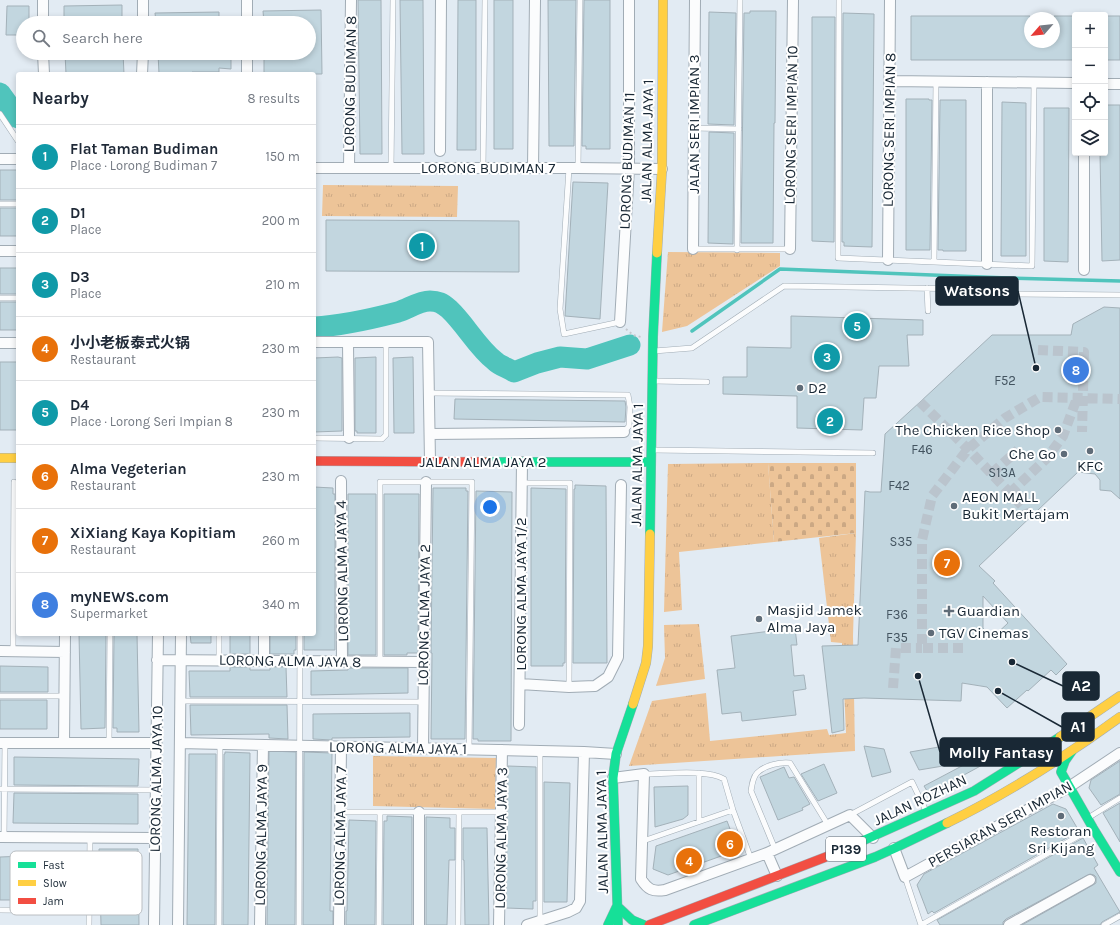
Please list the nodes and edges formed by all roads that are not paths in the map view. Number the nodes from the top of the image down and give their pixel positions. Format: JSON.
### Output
{"nodes":[{"id":1,"x":43,"y":0,"type":"edge"},
{"id":2,"x":143,"y":0,"type":"edge"},
{"id":3,"x":247,"y":0,"type":"edge"},
{"id":4,"x":351,"y":0,"type":"edge"},
{"id":5,"x":393,"y":0,"type":"edge"},
{"id":6,"x":440,"y":0,"type":"edge"},
{"id":7,"x":485,"y":0,"type":"edge"},
{"id":8,"x":535,"y":0,"type":"edge"},
{"id":9,"x":580,"y":0,"type":"edge"},
{"id":10,"x":629,"y":0,"type":"edge"},
{"id":11,"x":663,"y":0,"type":"edge"},
{"id":12,"x":695,"y":0,"type":"edge"},
{"id":13,"x":740,"y":0,"type":"edge"},
{"id":14,"x":793,"y":0,"type":"edge"},
{"id":15,"x":839,"y":0,"type":"edge"},
{"id":16,"x":890,"y":0,"type":"edge"},
{"id":17,"x":43,"y":16,"type":"edge"},
{"id":18,"x":143,"y":16,"type":"edge"},
{"id":19,"x":247,"y":16,"type":"edge"},
{"id":20,"x":44,"y":60,"type":"edge"},
{"id":21,"x":143,"y":60,"type":"edge"},
{"id":22,"x":247,"y":60,"type":"edge"},
{"id":23,"x":44,"y":72,"type":"edge"},
{"id":24,"x":142,"y":72,"type":"edge"},
{"id":25,"x":247,"y":72,"type":"edge"},
{"id":26,"x":890,"y":81,"type":"junction"},
{"id":27,"x":936,"y":82,"type":"junction"},
{"id":28,"x":987,"y":82,"type":"junction"},
{"id":29,"x":1034,"y":83,"type":"junction"},
{"id":30,"x":1072,"y":83,"type":"edge"},
{"id":31,"x":1108,"y":84,"type":"edge"},
{"id":32,"x":1120,"y":84,"type":"edge"},
{"id":33,"x":0,"y":114,"type":"edge"},
{"id":34,"x":694,"y":128,"type":"junction"},
{"id":35,"x":739,"y":129,"type":"junction"},
{"id":36,"x":16,"y":138,"type":"edge"},
{"id":37,"x":440,"y":152,"type":"dead end"},
{"id":38,"x":1084,"y":156,"type":"edge"},
{"id":39,"x":0,"y":159,"type":"edge"},
{"id":40,"x":16,"y":159,"type":"edge"},
{"id":41,"x":316,"y":168,"type":"edge"},
{"id":42,"x":349,"y":168,"type":"junction"},
{"id":43,"x":391,"y":168,"type":"junction"},
{"id":44,"x":483,"y":168,"type":"junction"},
{"id":45,"x":533,"y":168,"type":"junction"},
{"id":46,"x":574,"y":168,"type":"junction"},
{"id":47,"x":629,"y":168,"type":"junction"},
{"id":48,"x":662,"y":169,"type":"junction"},
{"id":49,"x":0,"y":204,"type":"edge"},
{"id":50,"x":16,"y":204,"type":"edge"},
{"id":51,"x":693,"y":249,"type":"joint"},
{"id":52,"x":790,"y":249,"type":"joint"},
{"id":53,"x":737,"y":250,"type":"junction"},
{"id":54,"x":0,"y":251,"type":"edge"},
{"id":55,"x":16,"y":251,"type":"edge"},
{"id":56,"x":888,"y":260,"type":"junction"},
{"id":57,"x":934,"y":262,"type":"junction"},
{"id":58,"x":986,"y":264,"type":"junction"},
{"id":59,"x":1084,"y":270,"type":"dead end"},
{"id":60,"x":927,"y":288,"type":"junction"},
{"id":61,"x":1120,"y":295,"type":"edge"},
{"id":62,"x":0,"y":298,"type":"edge"},
{"id":63,"x":16,"y":298,"type":"edge"},
{"id":64,"x":928,"y":311,"type":"dead end"},
{"id":65,"x":620,"y":322,"type":"joint"},
{"id":66,"x":316,"y":342,"type":"edge"},
{"id":67,"x":348,"y":342,"type":"junction"},
{"id":68,"x":386,"y":342,"type":"junction"},
{"id":69,"x":0,"y":343,"type":"edge"},
{"id":70,"x":16,"y":343,"type":"edge"},
{"id":71,"x":653,"y":351,"type":"junction"},
{"id":72,"x":653,"y":380,"type":"junction"},
{"id":73,"x":707,"y":382,"type":"dead end"},
{"id":74,"x":429,"y":393,"type":"junction"},
{"id":75,"x":624,"y":432,"type":"joint"},
{"id":76,"x":430,"y":434,"type":"junction"},
{"id":77,"x":316,"y":438,"type":"edge"},
{"id":78,"x":349,"y":438,"type":"junction"},
{"id":79,"x":652,"y":450,"type":"junction"},
{"id":80,"x":873,"y":453,"type":"dead end"},
{"id":81,"x":0,"y":458,"type":"edge"},
{"id":82,"x":16,"y":458,"type":"edge"},
{"id":83,"x":316,"y":461,"type":"edge"},
{"id":84,"x":430,"y":461,"type":"junction"},
{"id":85,"x":522,"y":462,"type":"junction"},
{"id":86,"x":651,"y":462,"type":"junction"},
{"id":87,"x":341,"y":481,"type":"dead end"},
{"id":88,"x":14,"y":482,"type":"dead end"},
{"id":89,"x":426,"y":482,"type":"junction"},
{"id":90,"x":522,"y":482,"type":"junction"},
{"id":91,"x":620,"y":485,"type":"dead end"},
{"id":92,"x":65,"y":636,"type":"edge"},
{"id":93,"x":110,"y":636,"type":"edge"},
{"id":94,"x":158,"y":636,"type":"edge"},
{"id":95,"x":181,"y":636,"type":"edge"},
{"id":96,"x":219,"y":636,"type":"edge"},
{"id":97,"x":264,"y":636,"type":"edge"},
{"id":98,"x":300,"y":636,"type":"edge"},
{"id":99,"x":0,"y":651,"type":"edge"},
{"id":100,"x":13,"y":652,"type":"junction"},
{"id":101,"x":65,"y":652,"type":"junction"},
{"id":102,"x":157,"y":660,"type":"junction"},
{"id":103,"x":181,"y":660,"type":"junction"},
{"id":104,"x":219,"y":660,"type":"junction"},
{"id":105,"x":264,"y":661,"type":"junction"},
{"id":106,"x":300,"y":661,"type":"junction"},
{"id":107,"x":342,"y":662,"type":"junction"},
{"id":108,"x":380,"y":662,"type":"junction"},
{"id":109,"x":424,"y":662,"type":"junction"},
{"id":110,"x":520,"y":684,"type":"junction"},
{"id":111,"x":569,"y":687,"type":"junction"},
{"id":112,"x":0,"y":696,"type":"edge"},
{"id":113,"x":64,"y":696,"type":"junction"},
{"id":114,"x":1120,"y":696,"type":"edge"},
{"id":115,"x":181,"y":701,"type":"junction"},
{"id":116,"x":300,"y":702,"type":"junction"},
{"id":117,"x":423,"y":702,"type":"junction"},
{"id":118,"x":1120,"y":717,"type":"edge"},
{"id":119,"x":519,"y":725,"type":"dead end"},
{"id":120,"x":2,"y":743,"type":"edge"},
{"id":121,"x":64,"y":743,"type":"junction"},
{"id":122,"x":109,"y":743,"type":"junction"},
{"id":123,"x":156,"y":743,"type":"junction"},
{"id":124,"x":180,"y":743,"type":"junction"},
{"id":125,"x":220,"y":744,"type":"junction"},
{"id":126,"x":263,"y":745,"type":"junction"},
{"id":127,"x":300,"y":746,"type":"junction"},
{"id":128,"x":341,"y":747,"type":"junction"},
{"id":129,"x":423,"y":748,"type":"junction"},
{"id":130,"x":468,"y":750,"type":"junction"},
{"id":131,"x":502,"y":750,"type":"junction"},
{"id":132,"x":540,"y":751,"type":"junction"},
{"id":133,"x":1072,"y":751,"type":"junction"},
{"id":134,"x":584,"y":752,"type":"junction"},
{"id":135,"x":1120,"y":753,"type":"edge"},
{"id":136,"x":616,"y":754,"type":"junction"},
{"id":137,"x":966,"y":756,"type":"dead end"},
{"id":138,"x":1013,"y":766,"type":"junction"},
{"id":139,"x":1042,"y":769,"type":"junction"},
{"id":140,"x":1061,"y":772,"type":"junction"},
{"id":141,"x":699,"y":773,"type":"junction"},
{"id":142,"x":644,"y":774,"type":"junction"},
{"id":143,"x":613,"y":778,"type":"junction"},
{"id":144,"x":1069,"y":787,"type":"junction"},
{"id":145,"x":2,"y":789,"type":"edge"},
{"id":146,"x":156,"y":790,"type":"junction"},
{"id":147,"x":1120,"y":798,"type":"edge"},
{"id":148,"x":733,"y":810,"type":"junction"},
{"id":149,"x":341,"y":812,"type":"junction"},
{"id":150,"x":380,"y":812,"type":"junction"},
{"id":151,"x":419,"y":812,"type":"junction"},
{"id":152,"x":459,"y":812,"type":"junction"},
{"id":153,"x":501,"y":812,"type":"junction"},
{"id":154,"x":927,"y":814,"type":"junction"},
{"id":155,"x":850,"y":815,"type":"junction"},
{"id":156,"x":1087,"y":819,"type":"junction"},
{"id":157,"x":699,"y":821,"type":"junction"},
{"id":158,"x":828,"y":825,"type":"junction"},
{"id":159,"x":1092,"y":828,"type":"junction"},
{"id":160,"x":2,"y":838,"type":"edge"},
{"id":161,"x":90,"y":838,"type":"junction"},
{"id":162,"x":155,"y":838,"type":"junction"},
{"id":163,"x":873,"y":838,"type":"junction"},
{"id":164,"x":643,"y":840,"type":"junction"},
{"id":165,"x":894,"y":848,"type":"junction"},
{"id":166,"x":90,"y":851,"type":"edge"},
{"id":167,"x":771,"y":851,"type":"junction"},
{"id":168,"x":751,"y":859,"type":"junction"},
{"id":169,"x":1117,"y":860,"type":"edge"},
{"id":170,"x":1120,"y":872,"type":"edge"},
{"id":171,"x":777,"y":876,"type":"junction"},
{"id":172,"x":905,"y":877,"type":"junction"},
{"id":173,"x":1090,"y":880,"type":"dead end"},
{"id":174,"x":617,"y":906,"type":"junction"},
{"id":175,"x":0,"y":910,"type":"edge"},
{"id":176,"x":10,"y":910,"type":"edge"},
{"id":177,"x":1120,"y":916,"type":"edge"},
{"id":178,"x":540,"y":921,"type":"junction"},
{"id":179,"x":154,"y":925,"type":"edge"},
{"id":180,"x":178,"y":925,"type":"edge"},
{"id":181,"x":219,"y":925,"type":"edge"},
{"id":182,"x":260,"y":925,"type":"edge"},
{"id":183,"x":299,"y":925,"type":"edge"},
{"id":184,"x":339,"y":925,"type":"edge"},
{"id":185,"x":379,"y":925,"type":"edge"},
{"id":186,"x":419,"y":925,"type":"edge"},
{"id":187,"x":458,"y":925,"type":"edge"},
{"id":188,"x":499,"y":925,"type":"edge"},
{"id":189,"x":527,"y":925,"type":"edge"},
{"id":190,"x":608,"y":925,"type":"edge"},
{"id":191,"x":618,"y":925,"type":"edge"},
{"id":192,"x":644,"y":925,"type":"edge"},
{"id":193,"x":649,"y":925,"type":"edge"},
{"id":194,"x":694,"y":925,"type":"edge"},
{"id":195,"x":921,"y":925,"type":"edge"},
{"id":196,"x":1009,"y":925,"type":"edge"},
{"id":197,"x":1104,"y":925,"type":"edge"}],
"edges":[{"from":1,"to":17,"type":"street"},
{"from":2,"to":18,"type":"street"},
{"from":3,"to":19,"type":"street"},
{"from":4,"to":42,"type":"street","name":"LORONG BUDIMAN 8"},
{"from":5,"to":43,"type":"lane"},
{"from":6,"to":37,"type":"street"},
{"from":7,"to":44,"type":"lane"},
{"from":8,"to":45,"type":"street"},
{"from":9,"to":46,"type":"lane"},
{"from":10,"to":47,"type":"street","name":"LORONG BUDIMAN 11"},
{"from":11,"to":48,"type":"street","name":"JALAN ALMA JAYA 1"},
{"from":12,"to":34,"type":"street","name":"JALAN SERI IMPIAN 3"},
{"from":13,"to":35,"type":"lane"},
{"from":14,"to":52,"type":"street","name":"LORONG SERI IMPIAN 10"},
{"from":15,"to":56,"type":"lane"},
{"from":16,"to":26,"type":"street","name":"LORONG SERI IMPIAN 8"},
{"from":20,"to":23,"type":"street"},
{"from":21,"to":24,"type":"street"},
{"from":22,"to":25,"type":"street"},
{"from":26,"to":27,"type":"street"},
{"from":26,"to":56,"type":"street","name":"LORONG SERI IMPIAN 8"},
{"from":27,"to":28,"type":"street"},
{"from":27,"to":57,"type":"lane"},
{"from":28,"to":29,"type":"street"},
{"from":28,"to":58,"type":"street"},
{"from":29,"to":30,"type":"street"},
{"from":29,"to":58,"type":"lane"},
{"from":31,"to":32,"type":"street"},
{"from":33,"to":36,"type":"lane"},
{"from":34,"to":35,"type":"lane"},
{"from":34,"to":51,"type":"street","name":"JALAN SERI IMPIAN 3"},
{"from":35,"to":53,"type":"lane"},
{"from":38,"to":59,"type":"street"},
{"from":39,"to":40,"type":"street"},
{"from":41,"to":42,"type":"street","name":"LORONG BUDIMAN 7"},
{"from":42,"to":43,"type":"street","name":"LORONG BUDIMAN 7"},
{"from":43,"to":44,"type":"street","name":"LORONG BUDIMAN 7"},
{"from":44,"to":45,"type":"street","name":"LORONG BUDIMAN 7"},
{"from":45,"to":46,"type":"street","name":"LORONG BUDIMAN 7"},
{"from":46,"to":47,"type":"street","name":"LORONG BUDIMAN 7"},
{"from":46,"to":65,"type":"lane"},
{"from":47,"to":48,"type":"street","name":"LORONG BUDIMAN 7"},
{"from":47,"to":65,"type":"street","name":"LORONG BUDIMAN 11"},
{"from":48,"to":71,"type":"street","name":"JALAN ALMA JAYA 1"},
{"from":49,"to":50,"type":"lane"},
{"from":51,"to":53,"type":"lane"},
{"from":52,"to":53,"type":"lane"},
{"from":54,"to":55,"type":"street"},
{"from":56,"to":57,"type":"lane"},
{"from":57,"to":58,"type":"lane"},
{"from":60,"to":61,"type":"lane"},
{"from":60,"to":64,"type":"lane"},
{"from":60,"to":71,"type":"lane"},
{"from":62,"to":63,"type":"lane"},
{"from":66,"to":67,"type":"street"},
{"from":67,"to":68,"type":"street"},
{"from":67,"to":78,"type":"street"},
{"from":68,"to":74,"type":"street"},
{"from":68,"to":78,"type":"lane"},
{"from":69,"to":70,"type":"street"},
{"from":71,"to":72,"type":"street","name":"JALAN ALMA JAYA 1"},
{"from":72,"to":73,"type":"lane"},
{"from":72,"to":79,"type":"street","name":"JALAN ALMA JAYA 1"},
{"from":74,"to":75,"type":"lane"},
{"from":74,"to":76,"type":"street"},
{"from":75,"to":76,"type":"street","name":"JALAN ALMA JAYA 2"},
{"from":76,"to":84,"type":"street"},
{"from":77,"to":78,"type":"lane"},
{"from":79,"to":80,"type":"lane"},
{"from":79,"to":86,"type":"street","name":"JALAN ALMA JAYA 1"},
{"from":81,"to":82,"type":"street"},
{"from":83,"to":84,"type":"street","name":"JALAN ALMA JAYA 2"},
{"from":84,"to":85,"type":"street","name":"JALAN ALMA JAYA 2"},
{"from":85,"to":86,"type":"street","name":"JALAN ALMA JAYA 2"},
{"from":85,"to":90,"type":"street","name":"LORONG ALMA JAYA 1/2"},
{"from":86,"to":136,"type":"street","name":"JALAN ALMA JAYA 1"},
{"from":87,"to":107,"type":"street","name":"LORONG ALMA JAYA 4"},
{"from":88,"to":100,"type":"lane"},
{"from":89,"to":108,"type":"lane"},
{"from":89,"to":109,"type":"street","name":"LORONG ALMA JAYA 2"},
{"from":89,"to":130,"type":"lane"},
{"from":90,"to":110,"type":"street","name":"LORONG ALMA JAYA 1/2"},
{"from":90,"to":111,"type":"lane"},
{"from":91,"to":111,"type":"street"},
{"from":92,"to":101,"type":"street"},
{"from":93,"to":122,"type":"lane"},
{"from":94,"to":102,"type":"street","name":"LORONG ALMA JAYA 10"},
{"from":95,"to":103,"type":"street","name":"LORONG ALMA JAYA 10"},
{"from":96,"to":104,"type":"lane"},
{"from":97,"to":105,"type":"street"},
{"from":98,"to":106,"type":"lane"},
{"from":99,"to":100,"type":"street"},
{"from":100,"to":101,"type":"street"},
{"from":101,"to":113,"type":"street"},
{"from":102,"to":103,"type":"street","name":"LORONG ALMA JAYA 8"},
{"from":102,"to":123,"type":"street","name":"LORONG ALMA JAYA 10"},
{"from":103,"to":104,"type":"street","name":"LORONG ALMA JAYA 8"},
{"from":103,"to":115,"type":"street","name":"LORONG ALMA JAYA 10"},
{"from":104,"to":105,"type":"street","name":"LORONG ALMA JAYA 8"},
{"from":105,"to":106,"type":"street","name":"LORONG ALMA JAYA 8"},
{"from":106,"to":107,"type":"street","name":"LORONG ALMA JAYA 8"},
{"from":106,"to":116,"type":"lane"},
{"from":107,"to":108,"type":"street","name":"LORONG ALMA JAYA 8"},
{"from":108,"to":109,"type":"street","name":"LORONG ALMA JAYA 8"},
{"from":109,"to":117,"type":"street","name":"LORONG ALMA JAYA 2"},
{"from":110,"to":111,"type":"street"},
{"from":110,"to":119,"type":"street","name":"LORONG ALMA JAYA 1/2"},
{"from":112,"to":113,"type":"lane"},
{"from":113,"to":121,"type":"street"},
{"from":114,"to":138,"type":"street","name":"JALAN ROZHAN","number":"P139"},
{"from":115,"to":116,"type":"lane"},
{"from":115,"to":124,"type":"street","name":"LORONG ALMA JAYA 10"},
{"from":116,"to":117,"type":"lane"},
{"from":116,"to":127,"type":"lane"},
{"from":117,"to":129,"type":"street","name":"LORONG ALMA JAYA 2"},
{"from":118,"to":133,"type":"street","name":"JALAN ROZHAN","number":"P139"},
{"from":120,"to":121,"type":"street"},
{"from":120,"to":145,"type":"lane"},
{"from":121,"to":122,"type":"street"},
{"from":122,"to":123,"type":"street"},
{"from":123,"to":146,"type":"street","name":"LORONG ALMA JAYA 10"},
{"from":124,"to":125,"type":"street","name":"LORONG ALMA JAYA 1"},
{"from":124,"to":180,"type":"street","name":"LORONG ALMA JAYA 10"},
{"from":125,"to":126,"type":"street","name":"LORONG ALMA JAYA 1"},
{"from":125,"to":181,"type":"lane"},
{"from":126,"to":127,"type":"street","name":"LORONG ALMA JAYA 1"},
{"from":126,"to":182,"type":"street","name":"LORONG ALMA JAYA 9"},
{"from":127,"to":128,"type":"street","name":"LORONG ALMA JAYA 1"},
{"from":127,"to":183,"type":"lane"},
{"from":128,"to":129,"type":"street","name":"LORONG ALMA JAYA 1"},
{"from":128,"to":149,"type":"street","name":"LORONG ALMA JAYA 7"},
{"from":129,"to":130,"type":"street","name":"LORONG ALMA JAYA 1"},
{"from":130,"to":131,"type":"street","name":"LORONG ALMA JAYA 1"},
{"from":131,"to":132,"type":"street","name":"LORONG ALMA JAYA 1"},
{"from":131,"to":153,"type":"street","name":"LORONG ALMA JAYA 3"},
{"from":132,"to":134,"type":"street","name":"LORONG ALMA JAYA 1"},
{"from":132,"to":178,"type":"lane"},
{"from":133,"to":139,"type":"street","name":"JALAN ROZHAN","number":"P139"},
{"from":133,"to":140,"type":"street"},
{"from":134,"to":136,"type":"street","name":"LORONG ALMA JAYA 1"},
{"from":134,"to":178,"type":"street"},
{"from":135,"to":144,"type":"street","name":"PERSIARAN SERI IMPIAN"},
{"from":136,"to":143,"type":"street","name":"JALAN ALMA JAYA 1"},
{"from":137,"to":138,"type":"lane"},
{"from":138,"to":154,"type":"street","name":"JALAN ROZHAN","number":"P139"},
{"from":139,"to":140,"type":"street"},
{"from":139,"to":165,"type":"street","name":"JALAN ROZHAN","number":"P139"},
{"from":140,"to":144,"type":"street"},
{"from":141,"to":142,"type":"lane"},
{"from":141,"to":148,"type":"lane"},
{"from":141,"to":157,"type":"lane"},
{"from":142,"to":143,"type":"street"},
{"from":142,"to":164,"type":"street"},
{"from":143,"to":174,"type":"street","name":"JALAN ALMA JAYA 1"},
{"from":144,"to":156,"type":"street"},
{"from":144,"to":172,"type":"street","name":"PERSIARAN SERI IMPIAN"},
{"from":145,"to":146,"type":"lane"},
{"from":145,"to":160,"type":"lane"},
{"from":146,"to":162,"type":"street","name":"LORONG ALMA JAYA 10"},
{"from":147,"to":156,"type":"lane"},
{"from":148,"to":157,"type":"lane"},
{"from":148,"to":168,"type":"lane"},
{"from":149,"to":150,"type":"lane"},
{"from":149,"to":184,"type":"street","name":"LORONG ALMA JAYA 7"},
{"from":150,"to":151,"type":"lane"},
{"from":150,"to":185,"type":"lane"},
{"from":151,"to":152,"type":"lane"},
{"from":151,"to":186,"type":"street"},
{"from":152,"to":153,"type":"lane"},
{"from":152,"to":187,"type":"lane"},
{"from":153,"to":188,"type":"street","name":"LORONG ALMA JAYA 3"},
{"from":154,"to":155,"type":"lane"},
{"from":154,"to":163,"type":"street","name":"JALAN ROZHAN","number":"P139"},
{"from":155,"to":158,"type":"street"},
{"from":155,"to":163,"type":"street"},
{"from":156,"to":159,"type":"street"},
{"from":157,"to":164,"type":"lane"},
{"from":158,"to":167,"type":"street"},
{"from":158,"to":167,"type":"lane"},
{"from":159,"to":169,"type":"street"},
{"from":159,"to":195,"type":"lane"},
{"from":160,"to":161,"type":"street"},
{"from":161,"to":162,"type":"street"},
{"from":161,"to":166,"type":"lane"},
{"from":162,"to":179,"type":"street","name":"LORONG ALMA JAYA 10"},
{"from":163,"to":171,"type":"street","name":"JALAN ROZHAN","number":"P139"},
{"from":164,"to":168,"type":"street"},
{"from":165,"to":172,"type":"street"},
{"from":165,"to":194,"type":"street","name":"JALAN ROZHAN","number":"P139"},
{"from":167,"to":168,"type":"street"},
{"from":167,"to":171,"type":"street"},
{"from":169,"to":170,"type":"street"},
{"from":171,"to":193,"type":"street","name":"JALAN ROZHAN","number":"P139"},
{"from":172,"to":195,"type":"lane"},
{"from":173,"to":196,"type":"street"},
{"from":174,"to":190,"type":"street"},
{"from":174,"to":191,"type":"street","name":"JALAN ALMA JAYA 1"},
{"from":174,"to":192,"type":"street"},
{"from":175,"to":176,"type":"lane"},
{"from":177,"to":197,"type":"lane"},
{"from":178,"to":189,"type":"street"}]}
